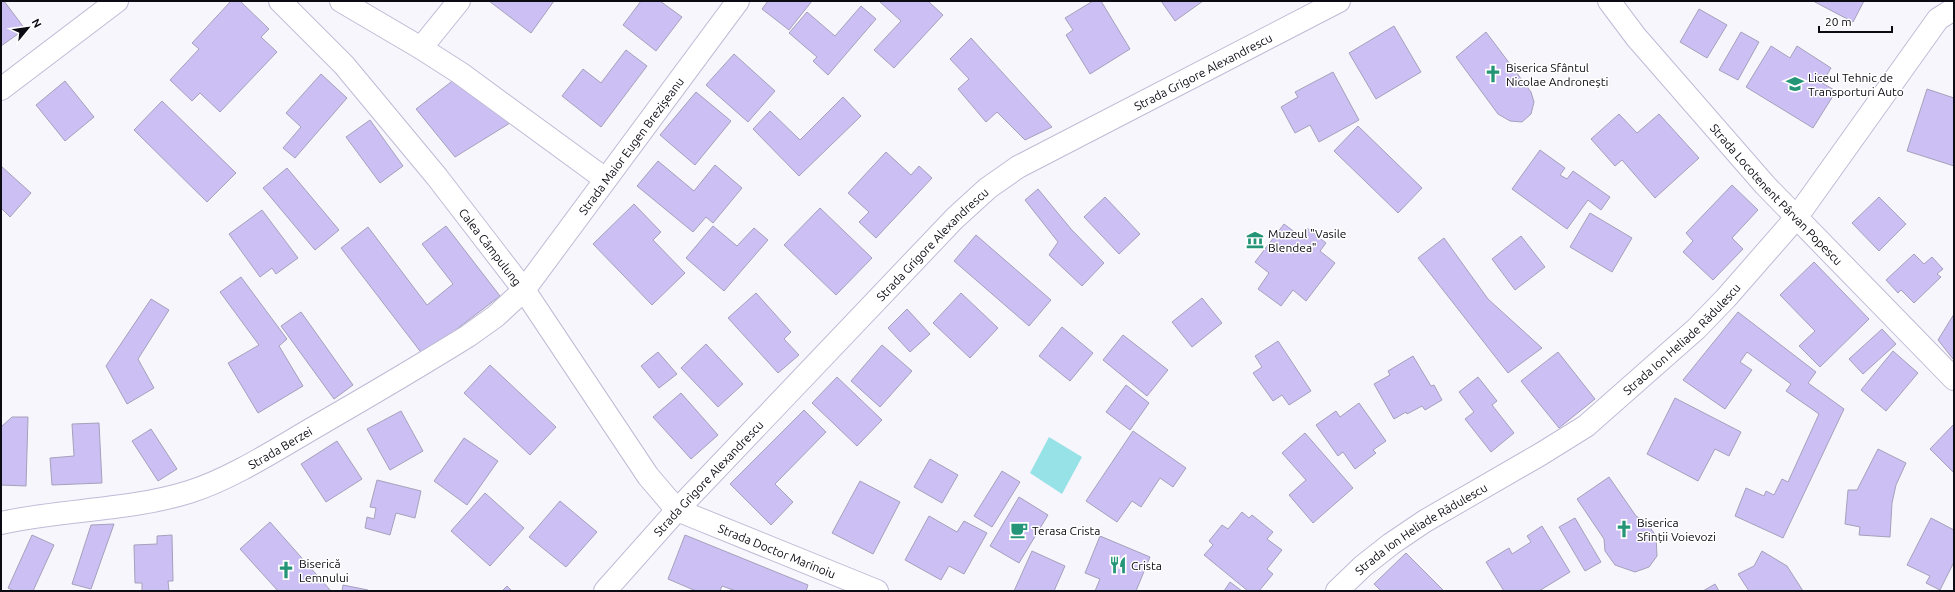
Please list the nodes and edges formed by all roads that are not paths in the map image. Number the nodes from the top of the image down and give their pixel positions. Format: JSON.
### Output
{"nodes":[{"id":1,"x":117,"y":1,"type":"edge"},
{"id":2,"x":280,"y":1,"type":"edge"},
{"id":3,"x":341,"y":1,"type":"edge"},
{"id":4,"x":459,"y":1,"type":"edge"},
{"id":5,"x":738,"y":1,"type":"edge"},
{"id":6,"x":1339,"y":1,"type":"edge"},
{"id":7,"x":1609,"y":1,"type":"edge"},
{"id":8,"x":1954,"y":9,"type":"edge"},
{"id":9,"x":421,"y":48,"type":"junction"},
{"id":10,"x":1,"y":89,"type":"edge"},
{"id":11,"x":605,"y":179,"type":"junction"},
{"id":12,"x":1796,"y":218,"type":"junction"},
{"id":13,"x":524,"y":290,"type":"junction"},
{"id":14,"x":1954,"y":379,"type":"edge"},
{"id":15,"x":678,"y":510,"type":"junction"},
{"id":16,"x":1,"y":523,"type":"edge"},
{"id":17,"x":605,"y":591,"type":"edge"},
{"id":18,"x":877,"y":591,"type":"edge"},
{"id":19,"x":1337,"y":591,"type":"edge"}],
"edges":[{"from":1,"to":10,"type":"street"},
{"from":2,"to":13,"type":"street","name":"Calea Câmpulung"},
{"from":3,"to":9,"type":"street"},
{"from":4,"to":9,"type":"street"},
{"from":5,"to":11,"type":"street","name":"Strada Maior Eugen Brezișeanu"},
{"from":6,"to":15,"type":"street","name":"Strada Grigore Alexandrescu"},
{"from":7,"to":12,"type":"street","name":"Strada Locotenent Pârvan Popescu"},
{"from":8,"to":12,"type":"street","name":"Strada Ion Heliade Rădulescu"},
{"from":9,"to":11,"type":"street"},
{"from":11,"to":13,"type":"street","name":"Strada Maior Eugen Brezișeanu"},
{"from":12,"to":14,"type":"street","name":"Strada Locotenent Pârvan Popescu"},
{"from":12,"to":19,"type":"street","name":"Strada Ion Heliade Rădulescu"},
{"from":13,"to":15,"type":"street","name":"Calea Câmpulung"},
{"from":13,"to":16,"type":"street","name":"Strada Berzei"},
{"from":15,"to":17,"type":"street","name":"Strada Grigore Alexandrescu"},
{"from":15,"to":18,"type":"street","name":"Strada Doctor Marinoiu"}]}
